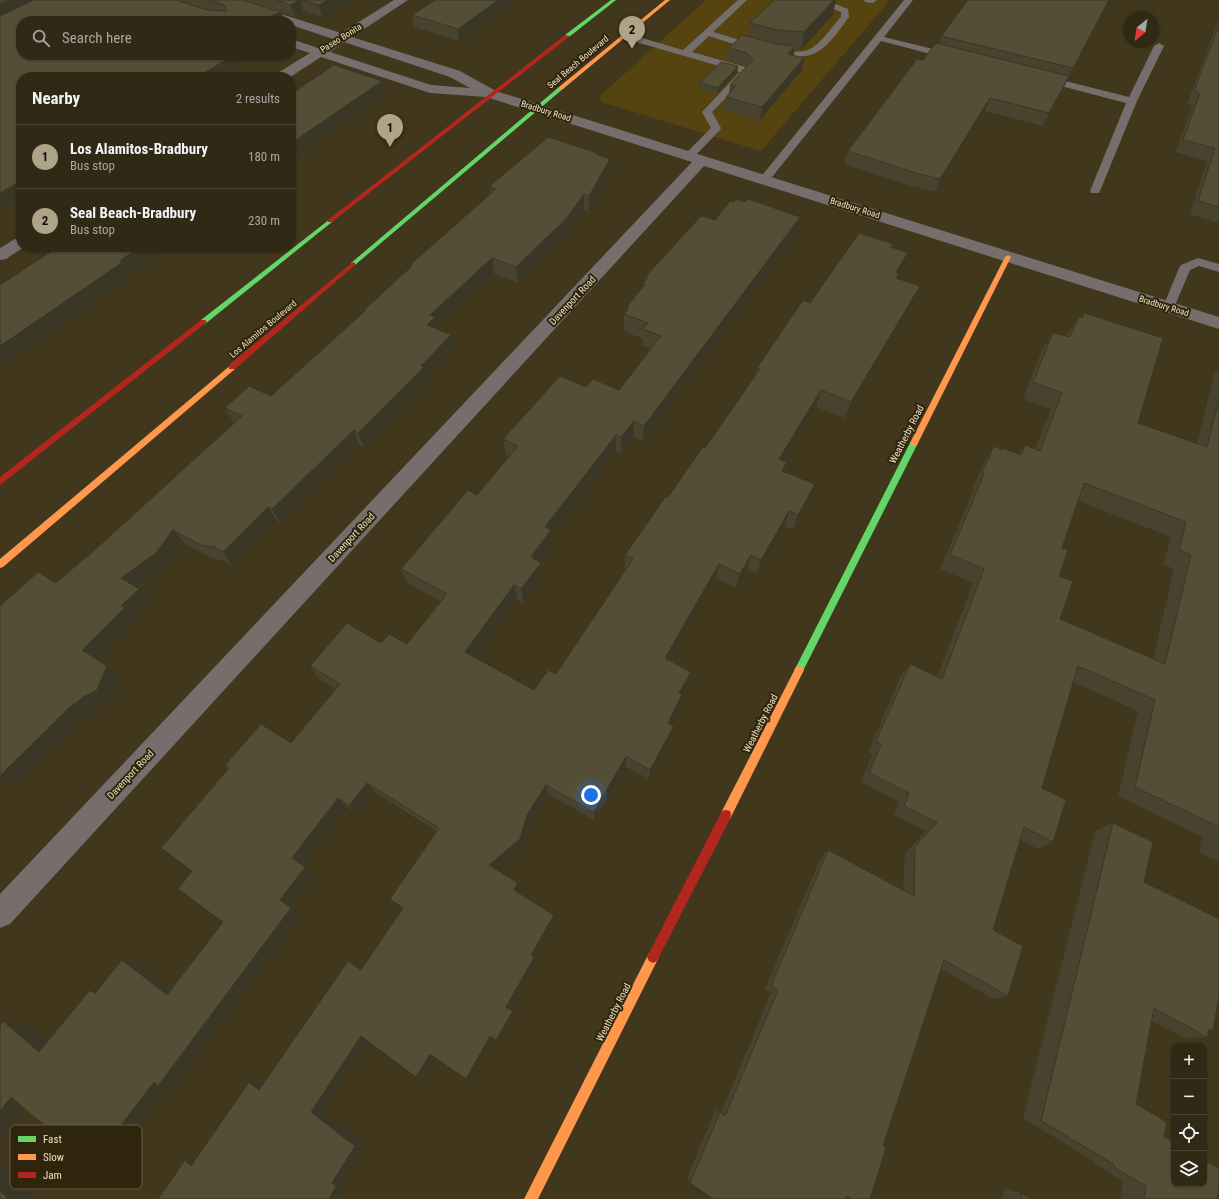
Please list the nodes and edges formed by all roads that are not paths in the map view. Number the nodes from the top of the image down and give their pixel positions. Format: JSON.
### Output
{"nodes":[{"id":1,"x":225,"y":0,"type":"edge"},
{"id":2,"x":402,"y":0,"type":"edge"},
{"id":3,"x":614,"y":0,"type":"edge"},
{"id":4,"x":668,"y":0,"type":"edge"},
{"id":5,"x":743,"y":0,"type":"edge"},
{"id":6,"x":811,"y":0,"type":"edge"},
{"id":7,"x":868,"y":0,"type":"edge"},
{"id":8,"x":873,"y":0,"type":"edge"},
{"id":9,"x":910,"y":0,"type":"edge"},
{"id":10,"x":276,"y":16,"type":"edge"},
{"id":11,"x":296,"y":22,"type":"edge"},
{"id":12,"x":707,"y":33,"type":"junction"},
{"id":13,"x":625,"y":36,"type":"junction"},
{"id":14,"x":343,"y":37,"type":"junction"},
{"id":15,"x":879,"y":38,"type":"junction"},
{"id":16,"x":296,"y":45,"type":"edge"},
{"id":17,"x":1158,"y":48,"type":"edge"},
{"id":18,"x":319,"y":53,"type":"junction"},
{"id":19,"x":685,"y":53,"type":"junction"},
{"id":20,"x":956,"y":57,"type":"edge"},
{"id":21,"x":288,"y":72,"type":"edge"},
{"id":22,"x":1032,"y":76,"type":"edge"},
{"id":23,"x":491,"y":94,"type":"junction"},
{"id":24,"x":1132,"y":102,"type":"junction"},
{"id":25,"x":539,"y":109,"type":"junction"},
{"id":26,"x":695,"y":158,"type":"junction"},
{"id":27,"x":764,"y":180,"type":"junction"},
{"id":28,"x":1095,"y":191,"type":"dead end"},
{"id":29,"x":16,"y":245,"type":"edge"},
{"id":30,"x":296,"y":248,"type":"edge"},
{"id":31,"x":291,"y":252,"type":"edge"},
{"id":32,"x":0,"y":255,"type":"edge"},
{"id":33,"x":1008,"y":257,"type":"junction"},
{"id":34,"x":1219,"y":268,"type":"edge"},
{"id":35,"x":1168,"y":307,"type":"junction"},
{"id":36,"x":1219,"y":323,"type":"edge"},
{"id":37,"x":0,"y":482,"type":"edge"},
{"id":38,"x":0,"y":564,"type":"edge"},
{"id":39,"x":0,"y":914,"type":"edge"},
{"id":40,"x":531,"y":1199,"type":"edge"}],
"edges":[{"from":1,"to":10,"type":"street","name":"Bradbury Road"},
{"from":2,"to":14,"type":"street","name":"Paseo Bonita"},
{"from":3,"to":23,"type":"main road"},
{"from":4,"to":13,"type":"main road","name":"Seal Beach Boulevard"},
{"from":5,"to":12,"type":"lane"},
{"from":6,"to":12,"type":"lane"},
{"from":7,"to":8,"type":"lane"},
{"from":9,"to":15,"type":"lane"},
{"from":11,"to":14,"type":"street","name":"Bradbury Road"},
{"from":12,"to":19,"type":"lane"},
{"from":13,"to":19,"type":"lane"},
{"from":13,"to":25,"type":"main road","name":"Seal Beach Boulevard"},
{"from":14,"to":18,"type":"street","name":"Paseo Bonita"},
{"from":14,"to":23,"type":"street","name":"Bradbury Road"},
{"from":15,"to":20,"type":"lane"},
{"from":15,"to":27,"type":"lane"},
{"from":16,"to":18,"type":"street","name":"Bradbury Road"},
{"from":17,"to":24,"type":"lane"},
{"from":18,"to":21,"type":"street","name":"Paseo Bonita"},
{"from":18,"to":23,"type":"street","name":"Bradbury Road"},
{"from":19,"to":26,"type":"lane"},
{"from":22,"to":24,"type":"lane"},
{"from":23,"to":25,"type":"street","name":"Bradbury Road"},
{"from":23,"to":30,"type":"main road"},
{"from":24,"to":28,"type":"lane"},
{"from":25,"to":26,"type":"street","name":"Bradbury Road"},
{"from":25,"to":38,"type":"main road","name":"Los Alamitos Boulevard"},
{"from":26,"to":27,"type":"street","name":"Bradbury Road"},
{"from":26,"to":39,"type":"street","name":"Davenport Road"},
{"from":27,"to":33,"type":"street","name":"Bradbury Road"},
{"from":29,"to":32,"type":"street"},
{"from":31,"to":37,"type":"main road"},
{"from":33,"to":35,"type":"street","name":"Bradbury Road"},
{"from":33,"to":40,"type":"main road","name":"Weatherby Road"},
{"from":34,"to":35,"type":"lane"},
{"from":35,"to":36,"type":"street","name":"Bradbury Road"}]}
